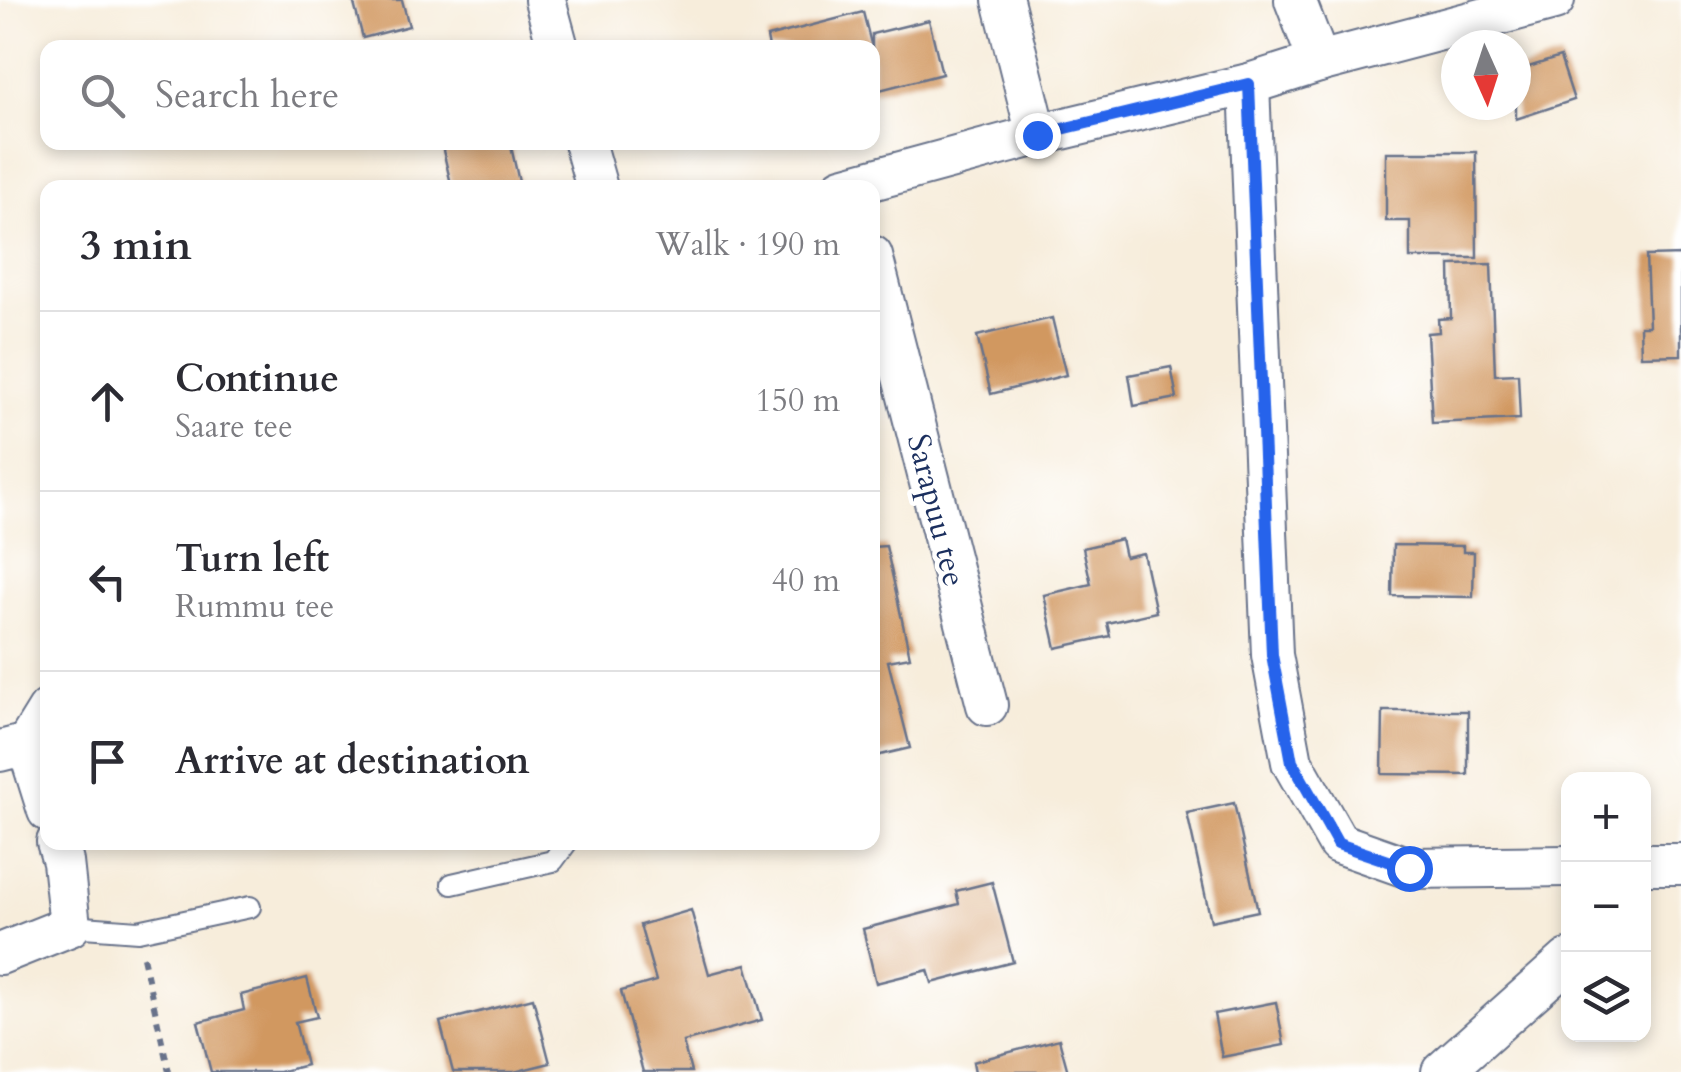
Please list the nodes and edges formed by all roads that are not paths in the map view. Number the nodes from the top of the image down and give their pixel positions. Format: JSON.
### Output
{"nodes":[{"id":1,"x":545,"y":0,"type":"edge"},
{"id":2,"x":1003,"y":0,"type":"edge"},
{"id":3,"x":1296,"y":0,"type":"edge"},
{"id":4,"x":1554,"y":0,"type":"edge"},
{"id":5,"x":556,"y":40,"type":"edge"},
{"id":6,"x":1319,"y":62,"type":"junction"},
{"id":7,"x":1249,"y":84,"type":"junction"},
{"id":8,"x":1037,"y":135,"type":"junction"},
{"id":9,"x":586,"y":150,"type":"edge"},
{"id":10,"x":595,"y":180,"type":"edge"},
{"id":11,"x":872,"y":180,"type":"edge"},
{"id":12,"x":880,"y":288,"type":"edge"},
{"id":13,"x":986,"y":705,"type":"dead end"},
{"id":14,"x":25,"y":735,"type":"edge"},
{"id":15,"x":40,"y":784,"type":"edge"},
{"id":16,"x":59,"y":850,"type":"edge"},
{"id":17,"x":561,"y":850,"type":"edge"},
{"id":18,"x":1651,"y":864,"type":"edge"},
{"id":19,"x":1681,"y":864,"type":"edge"},
{"id":20,"x":1561,"y":866,"type":"edge"},
{"id":21,"x":452,"y":884,"type":"dead end"},
{"id":22,"x":250,"y":907,"type":"dead end"},
{"id":23,"x":70,"y":926,"type":"junction"},
{"id":24,"x":0,"y":954,"type":"edge"},
{"id":25,"x":1561,"y":966,"type":"edge"},
{"id":26,"x":1442,"y":1072,"type":"edge"}],
"edges":[{"from":1,"to":5,"type":"street"},
{"from":2,"to":8,"type":"street"},
{"from":3,"to":6,"type":"street"},
{"from":4,"to":6,"type":"street"},
{"from":6,"to":7,"type":"street"},
{"from":7,"to":8,"type":"street"},
{"from":7,"to":20,"type":"street"},
{"from":8,"to":11,"type":"street"},
{"from":9,"to":10,"type":"street"},
{"from":12,"to":13,"type":"street","name":"Sarapuu tee"},
{"from":14,"to":15,"type":"street"},
{"from":16,"to":23,"type":"street"},
{"from":17,"to":21,"type":"lane"},
{"from":18,"to":19,"type":"street"},
{"from":22,"to":23,"type":"lane"},
{"from":23,"to":24,"type":"street"},
{"from":25,"to":26,"type":"street"}]}
